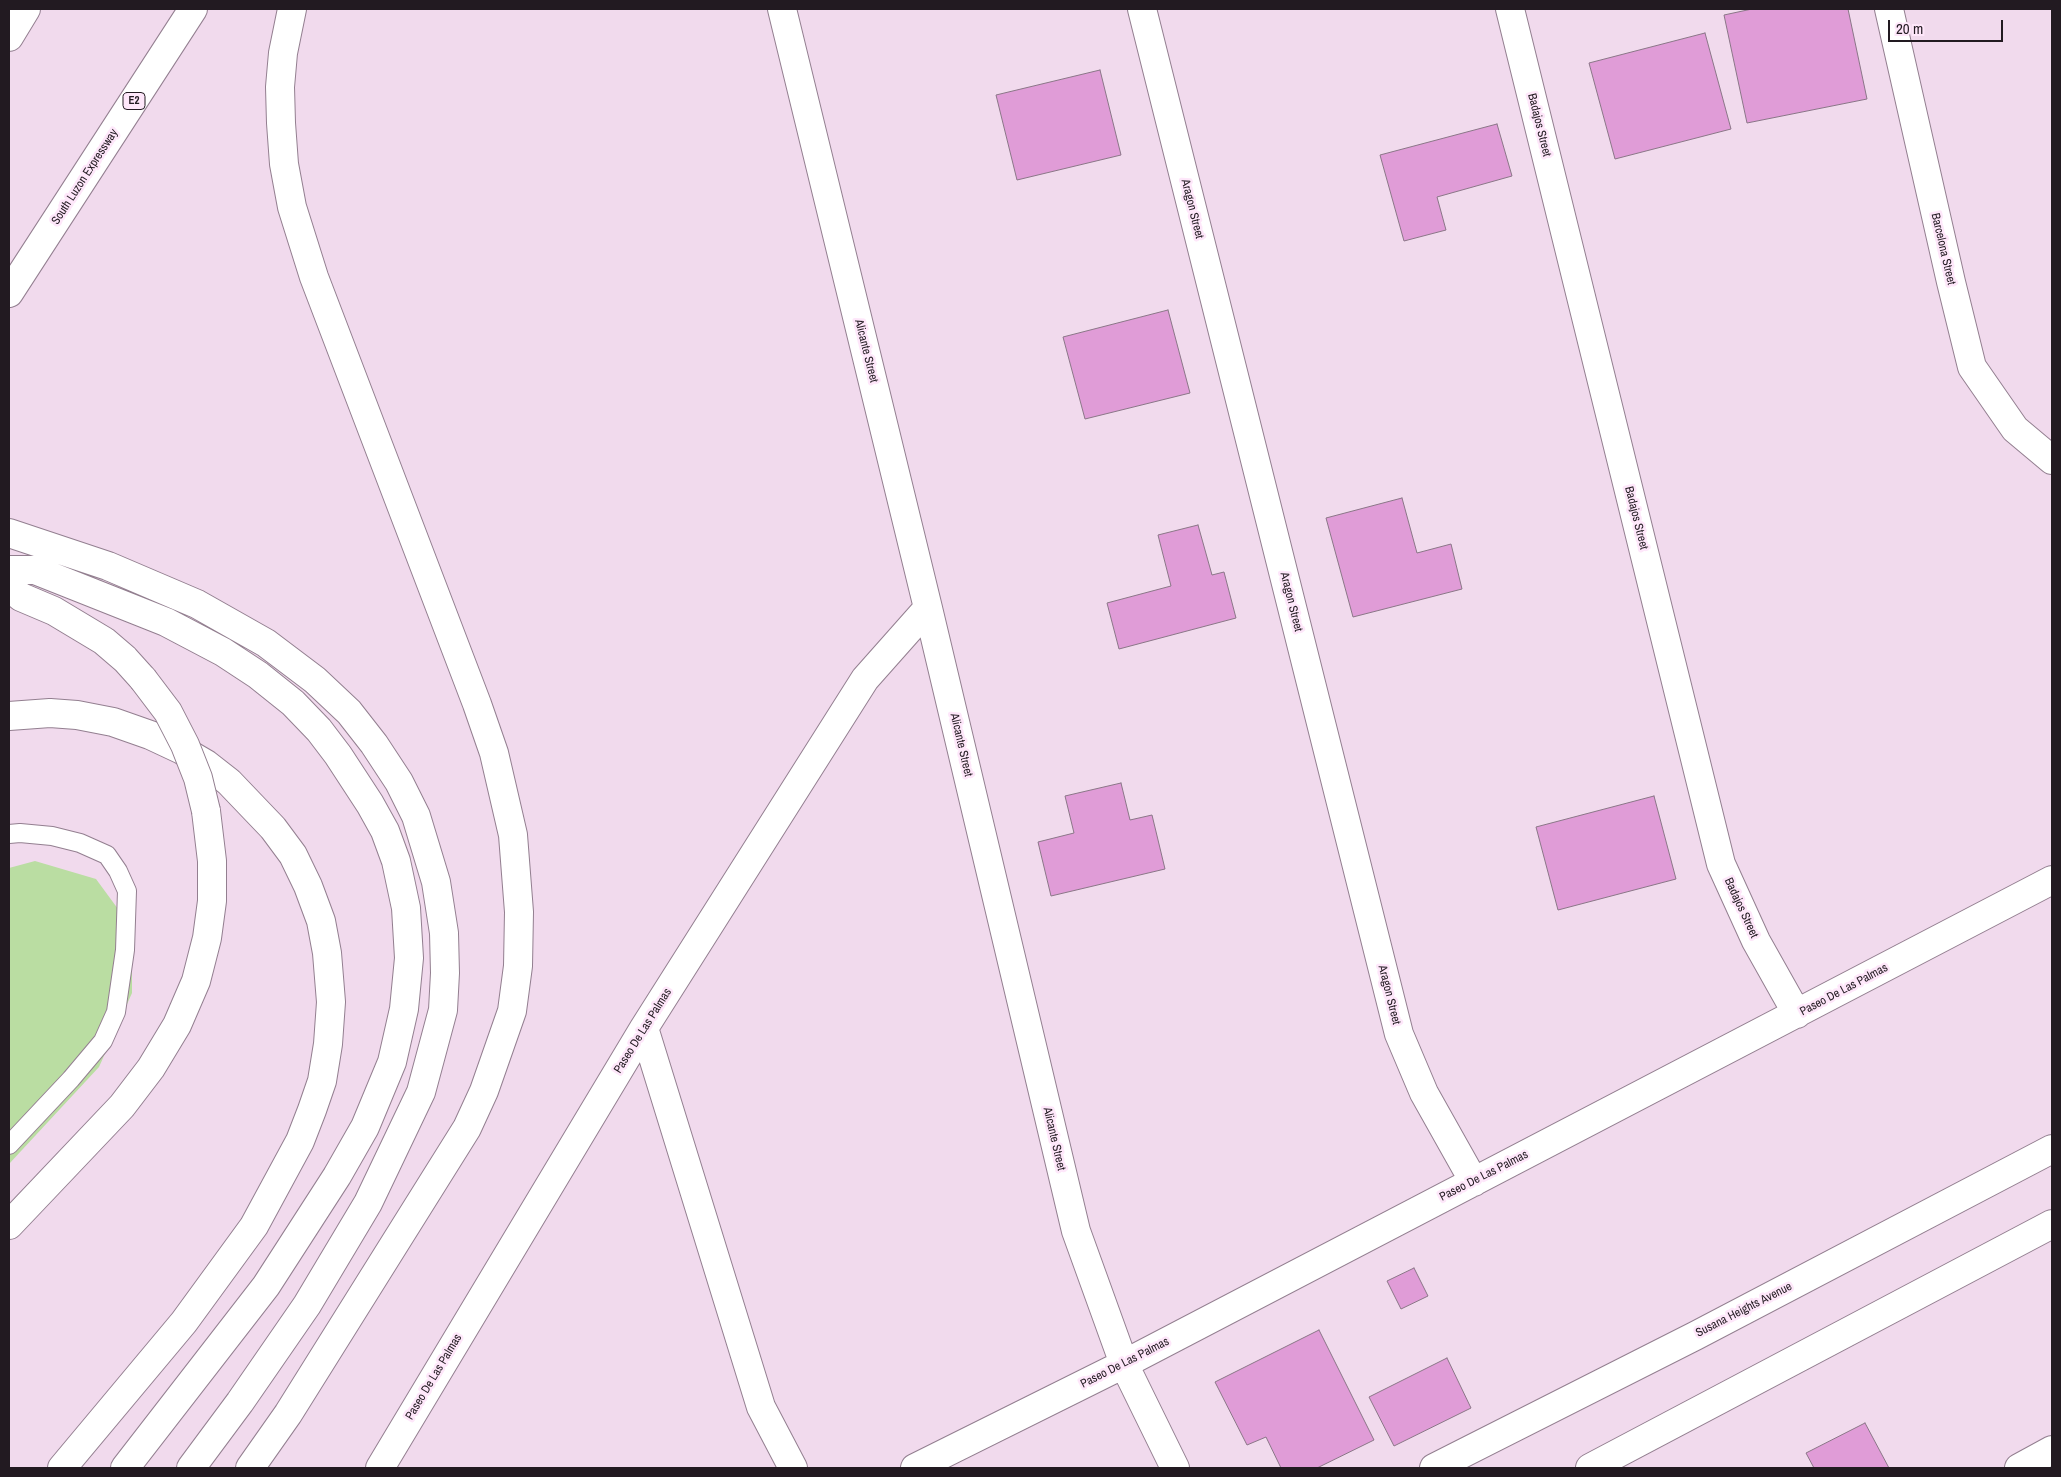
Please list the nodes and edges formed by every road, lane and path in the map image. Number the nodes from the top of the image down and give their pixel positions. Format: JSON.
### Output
{"nodes":[{"id":1,"x":26,"y":9,"type":"edge"},
{"id":2,"x":193,"y":9,"type":"edge"},
{"id":3,"x":292,"y":9,"type":"edge"},
{"id":4,"x":782,"y":9,"type":"edge"},
{"id":5,"x":1142,"y":9,"type":"edge"},
{"id":6,"x":1510,"y":9,"type":"edge"},
{"id":7,"x":1889,"y":9,"type":"edge"},
{"id":8,"x":9,"y":37,"type":"edge"},
{"id":9,"x":9,"y":293,"type":"edge"},
{"id":10,"x":2052,"y":460,"type":"edge"},
{"id":11,"x":11,"y":534,"type":"edge"},
{"id":12,"x":9,"y":570,"type":"edge"},
{"id":13,"x":9,"y":587,"type":"edge"},
{"id":14,"x":928,"y":608,"type":"junction"},
{"id":15,"x":9,"y":716,"type":"edge"},
{"id":16,"x":9,"y":834,"type":"edge"},
{"id":17,"x":2052,"y":880,"type":"edge"},
{"id":18,"x":1797,"y":1014,"type":"junction"},
{"id":19,"x":644,"y":1028,"type":"junction"},
{"id":20,"x":9,"y":1145,"type":"edge"},
{"id":21,"x":2052,"y":1150,"type":"edge"},
{"id":22,"x":1474,"y":1182,"type":"junction"},
{"id":23,"x":2052,"y":1224,"type":"edge"},
{"id":24,"x":9,"y":1225,"type":"edge"},
{"id":25,"x":1124,"y":1364,"type":"junction"},
{"id":26,"x":2052,"y":1450,"type":"edge"},
{"id":27,"x":62,"y":1468,"type":"edge"},
{"id":28,"x":125,"y":1468,"type":"edge"},
{"id":29,"x":190,"y":1468,"type":"edge"},
{"id":30,"x":250,"y":1468,"type":"edge"},
{"id":31,"x":380,"y":1468,"type":"edge"},
{"id":32,"x":793,"y":1468,"type":"edge"},
{"id":33,"x":915,"y":1468,"type":"edge"},
{"id":34,"x":1175,"y":1468,"type":"edge"},
{"id":35,"x":1434,"y":1468,"type":"edge"},
{"id":36,"x":1590,"y":1468,"type":"edge"},
{"id":37,"x":2019,"y":1468,"type":"edge"}],
"edges":[{"from":1,"to":8,"type":"main road"},
{"from":2,"to":9,"type":"main road","name":"South Luzon Expressway","number":"E2"},
{"from":3,"to":30,"type":"main road"},
{"from":4,"to":14,"type":"main road","name":"Alicante Street"},
{"from":5,"to":22,"type":"main road","name":"Aragon Street"},
{"from":6,"to":18,"type":"main road","name":"Badajos Street"},
{"from":7,"to":10,"type":"main road","name":"Barcelona Street"},
{"from":11,"to":29,"type":"main road"},
{"from":12,"to":28,"type":"main road"},
{"from":13,"to":24,"type":"main road","bridge":true},
{"from":14,"to":19,"type":"main road","name":"Paseo De Las Palmas"},
{"from":14,"to":25,"type":"main road","name":"Alicante Street"},
{"from":15,"to":27,"type":"main road"},
{"from":16,"to":20,"type":"lane"},
{"from":17,"to":18,"type":"main road","name":"Paseo De Las Palmas"},
{"from":18,"to":22,"type":"main road","name":"Paseo De Las Palmas"},
{"from":19,"to":31,"type":"main road","name":"Paseo De Las Palmas"},
{"from":19,"to":32,"type":"main road"},
{"from":21,"to":35,"type":"main road","name":"Susana Heights Avenue"},
{"from":22,"to":25,"type":"main road","name":"Paseo De Las Palmas"},
{"from":23,"to":36,"type":"main road"},
{"from":25,"to":33,"type":"main road","name":"Paseo De Las Palmas"},
{"from":25,"to":34,"type":"main road","name":"Alicante Street"},
{"from":26,"to":37,"type":"main road"}]}
